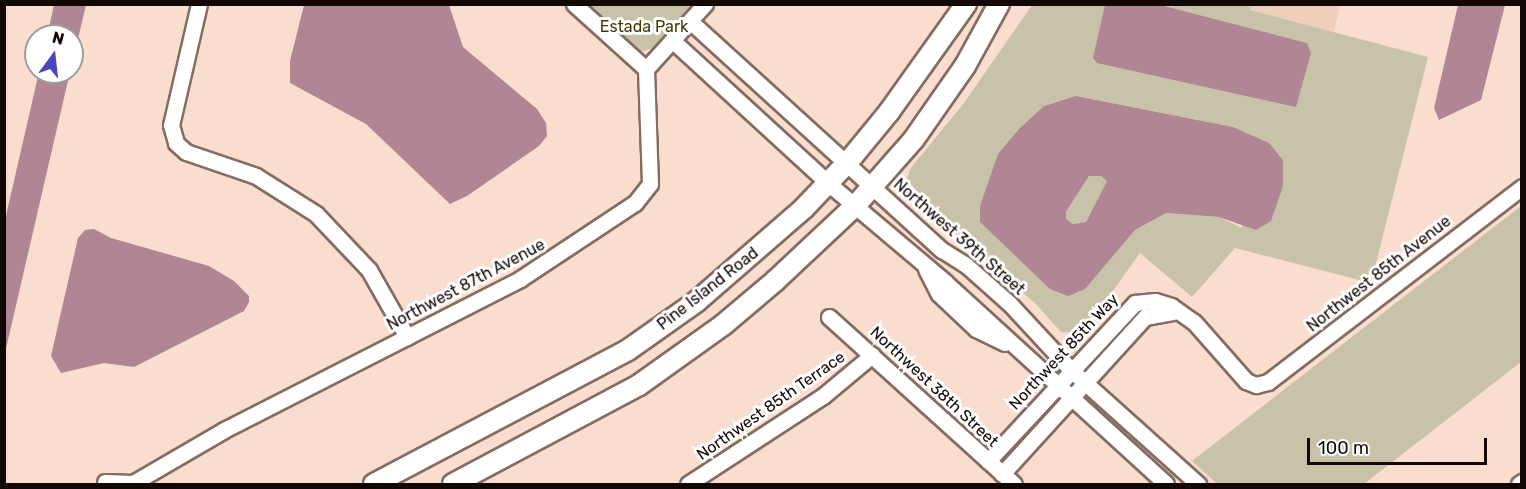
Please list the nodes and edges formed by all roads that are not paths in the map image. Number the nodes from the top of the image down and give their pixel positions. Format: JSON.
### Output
{"nodes":[{"id":1,"x":199,"y":4,"type":"edge"},
{"id":2,"x":574,"y":4,"type":"edge"},
{"id":3,"x":705,"y":4,"type":"edge"},
{"id":4,"x":966,"y":4,"type":"edge"},
{"id":5,"x":999,"y":4,"type":"edge"},
{"id":6,"x":691,"y":22,"type":"junction"},
{"id":7,"x":673,"y":41,"type":"junction"},
{"id":8,"x":646,"y":69,"type":"junction"},
{"id":9,"x":848,"y":162,"type":"junction"},
{"id":10,"x":828,"y":183,"type":"junction"},
{"id":11,"x":873,"y":185,"type":"junction"},
{"id":12,"x":1521,"y":187,"type":"edge"},
{"id":13,"x":855,"y":206,"type":"junction"},
{"id":14,"x":1181,"y":312,"type":"junction"},
{"id":15,"x":830,"y":316,"type":"dead end"},
{"id":16,"x":407,"y":337,"type":"junction"},
{"id":17,"x":872,"y":355,"type":"junction"},
{"id":18,"x":1071,"y":370,"type":"junction"},
{"id":19,"x":1085,"y":381,"type":"junction"},
{"id":20,"x":1058,"y":384,"type":"junction"},
{"id":21,"x":1071,"y":397,"type":"junction"},
{"id":22,"x":988,"y":461,"type":"junction"},
{"id":23,"x":1002,"y":474,"type":"junction"},
{"id":24,"x":105,"y":482,"type":"dead end"},
{"id":25,"x":375,"y":484,"type":"edge"},
{"id":26,"x":453,"y":484,"type":"edge"},
{"id":27,"x":688,"y":484,"type":"edge"},
{"id":28,"x":1014,"y":484,"type":"edge"},
{"id":29,"x":1166,"y":484,"type":"edge"},
{"id":30,"x":1198,"y":484,"type":"edge"}],
"edges":[{"from":1,"to":16,"type":"street"},
{"from":2,"to":8,"type":"street"},
{"from":3,"to":6,"type":"street"},
{"from":4,"to":9,"type":"main road","name":"Pine Island Road"},
{"from":5,"to":11,"type":"main road"},
{"from":6,"to":7,"type":"street"},
{"from":6,"to":9,"type":"street","name":"Northwest 39th Street"},
{"from":7,"to":8,"type":"street"},
{"from":7,"to":10,"type":"street"},
{"from":8,"to":16,"type":"street","name":"Northwest 87th Avenue"},
{"from":9,"to":10,"type":"main road","name":"Pine Island Road"},
{"from":9,"to":11,"type":"street","name":"Northwest 39th Street"},
{"from":10,"to":13,"type":"street"},
{"from":10,"to":25,"type":"main road","name":"Pine Island Road"},
{"from":11,"to":13,"type":"main road"},
{"from":11,"to":18,"type":"street","name":"Northwest 39th Street"},
{"from":12,"to":14,"type":"street","name":"Northwest 85th Avenue"},
{"from":13,"to":20,"type":"street"},
{"from":13,"to":26,"type":"main road"},
{"from":14,"to":18,"type":"street","name":"Northwest 85th Way"},
{"from":14,"to":19,"type":"street"},
{"from":15,"to":17,"type":"street","name":"Northwest 38th Street"},
{"from":16,"to":24,"type":"street","name":"Northwest 87th Avenue"},
{"from":17,"to":22,"type":"street","name":"Northwest 38th Street"},
{"from":17,"to":27,"type":"street","name":"Northwest 85th Terrace"},
{"from":18,"to":19,"type":"street","name":"Northwest 39th Street"},
{"from":18,"to":20,"type":"street","name":"Northwest 85th Way"},
{"from":19,"to":21,"type":"street"},
{"from":19,"to":30,"type":"street","name":"Northwest 39th Street"},
{"from":20,"to":21,"type":"street"},
{"from":20,"to":22,"type":"street","name":"Northwest 85th Way"},
{"from":21,"to":23,"type":"street"},
{"from":21,"to":29,"type":"street"},
{"from":22,"to":23,"type":"street","name":"Northwest 38th Street"},
{"from":23,"to":28,"type":"street","name":"Northwest 38th Street"}]}
